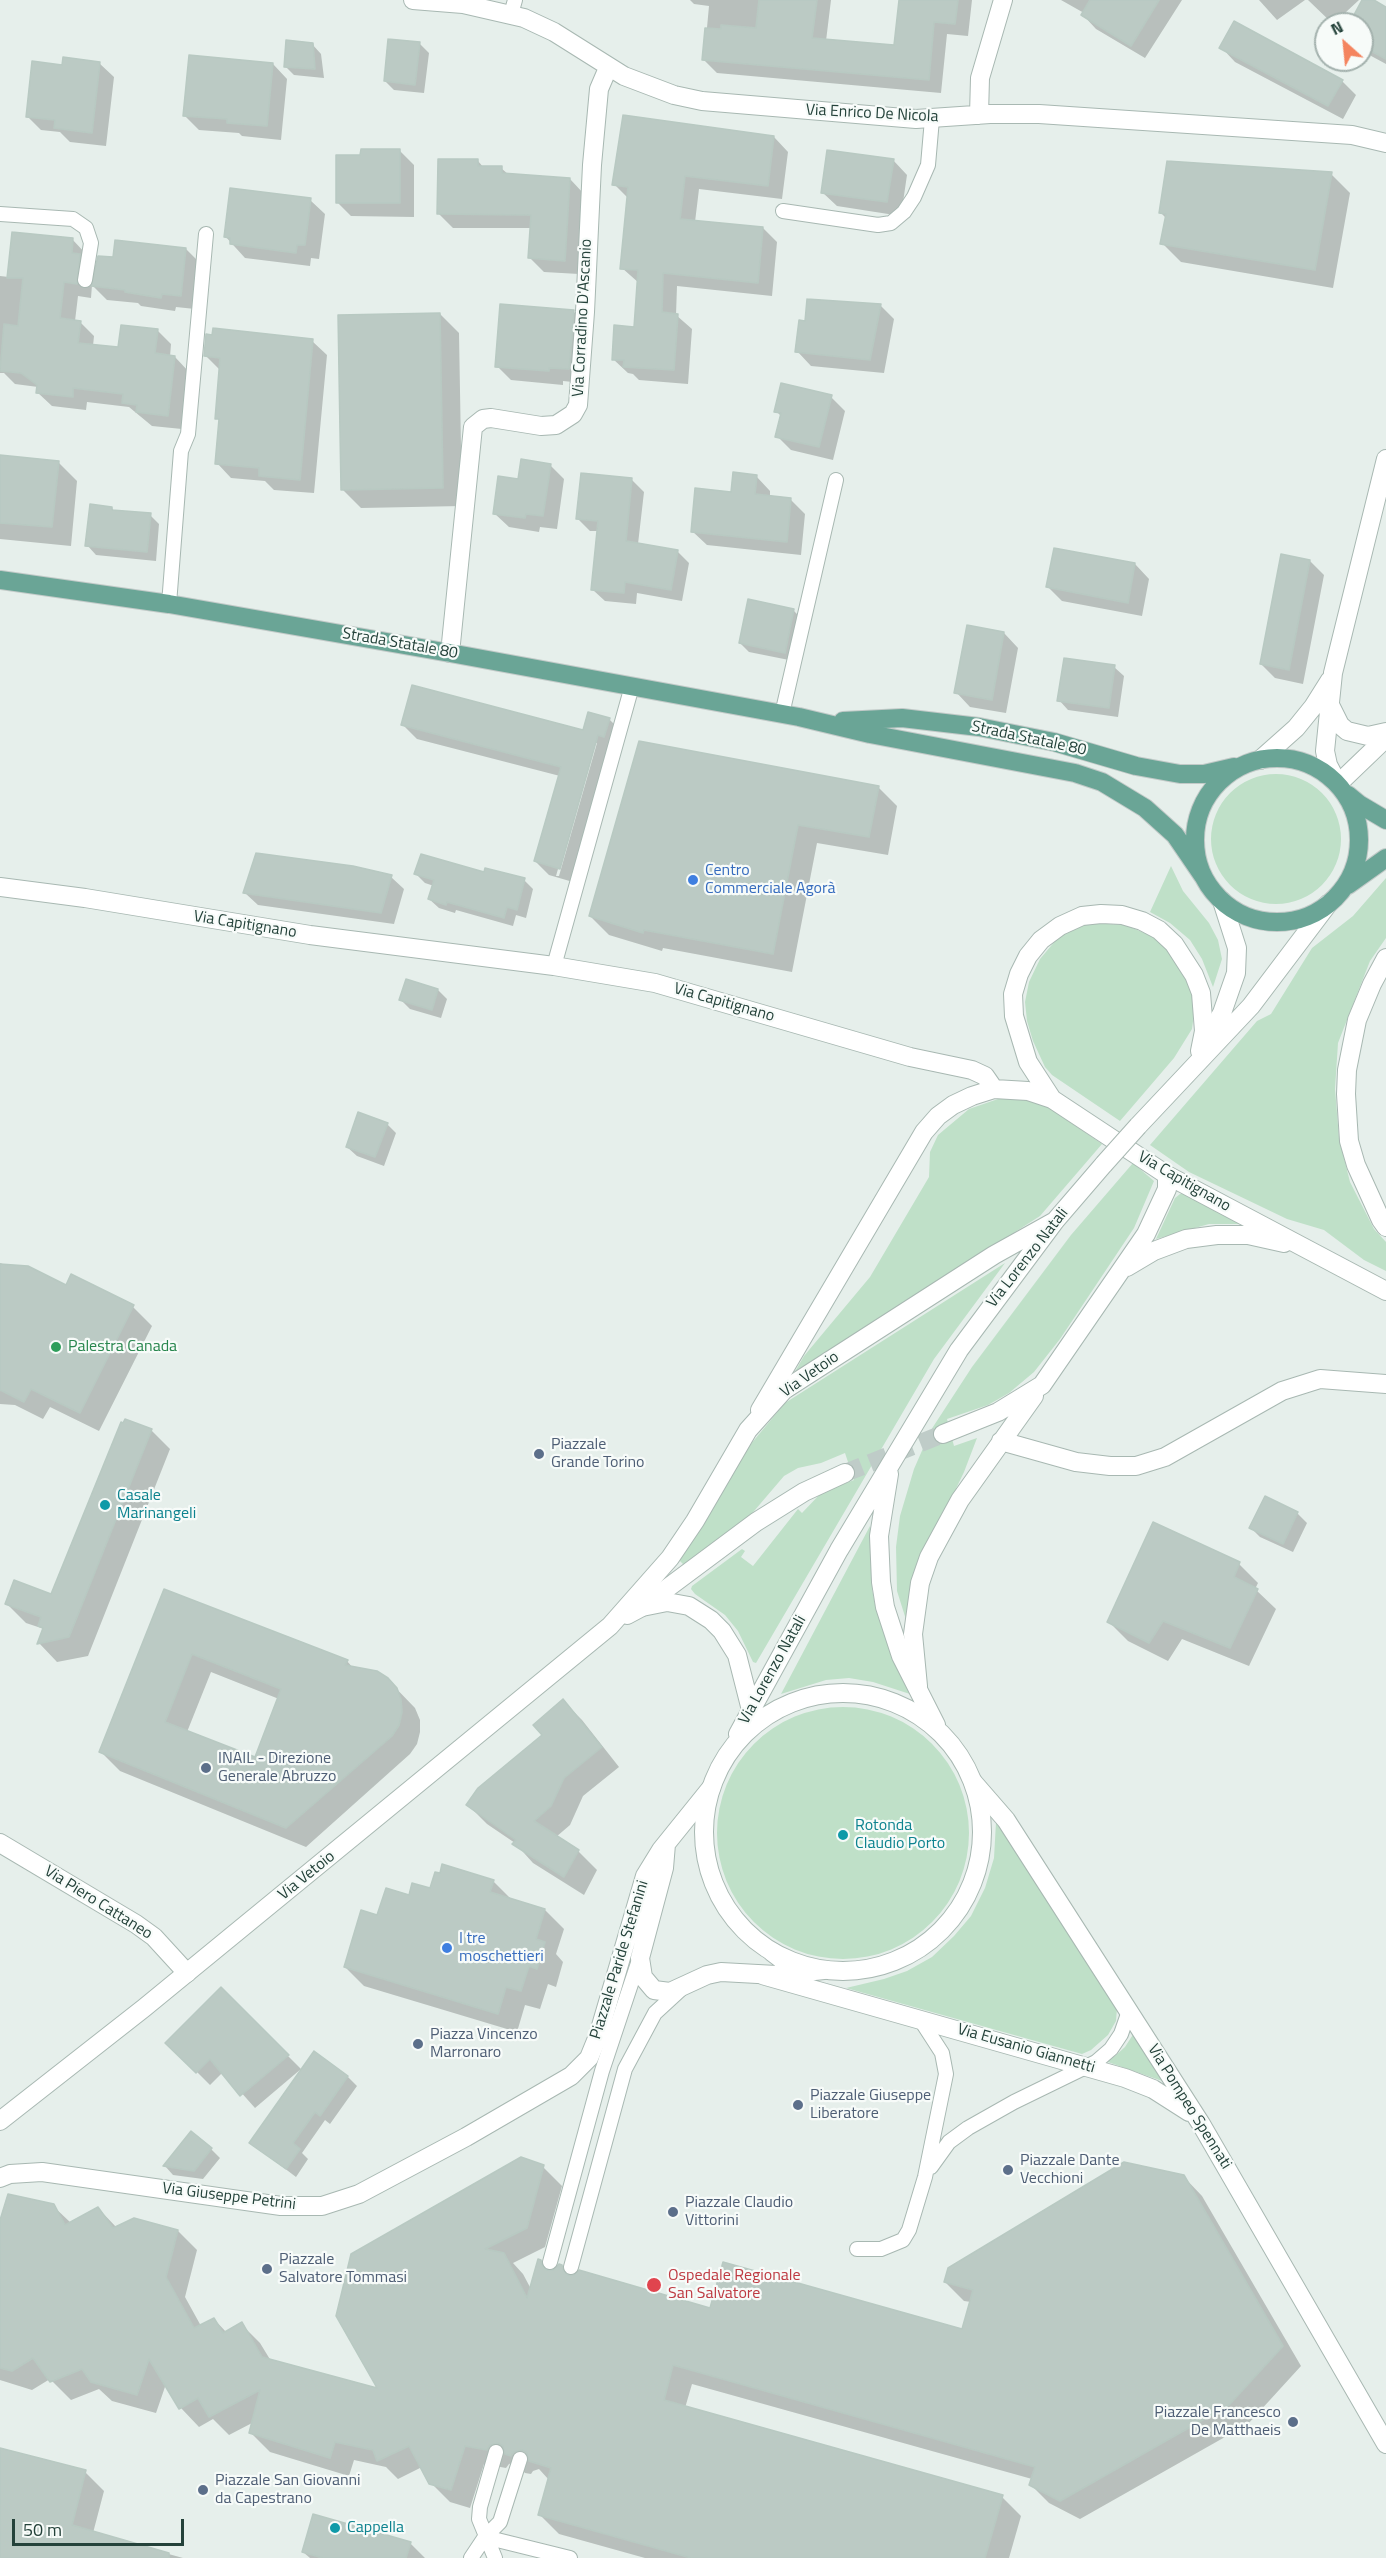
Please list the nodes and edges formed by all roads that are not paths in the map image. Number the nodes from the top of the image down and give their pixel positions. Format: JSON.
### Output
{"nodes":[{"id":1,"x":413,"y":0,"type":"edge"},
{"id":2,"x":1003,"y":0,"type":"edge"},
{"id":3,"x":513,"y":7,"type":"edge"},
{"id":4,"x":608,"y":68,"type":"junction"},
{"id":5,"x":979,"y":115,"type":"junction"},
{"id":6,"x":932,"y":119,"type":"junction"},
{"id":7,"x":1386,"y":127,"type":"edge"},
{"id":8,"x":1352,"y":135,"type":"junction"},
{"id":9,"x":1386,"y":142,"type":"edge"},
{"id":10,"x":783,"y":211,"type":"dead end"},
{"id":11,"x":0,"y":214,"type":"edge"},
{"id":12,"x":206,"y":234,"type":"dead end"},
{"id":13,"x":85,"y":280,"type":"dead end"},
{"id":14,"x":1386,"y":459,"type":"edge"},
{"id":15,"x":836,"y":480,"type":"dead end"},
{"id":16,"x":0,"y":580,"type":"edge"},
{"id":17,"x":168,"y":604,"type":"junction"},
{"id":18,"x":450,"y":653,"type":"junction"},
{"id":19,"x":1333,"y":673,"type":"junction"},
{"id":20,"x":632,"y":687,"type":"junction"},
{"id":21,"x":1330,"y":705,"type":"junction"},
{"id":22,"x":791,"y":716,"type":"junction"},
{"id":23,"x":1386,"y":732,"type":"edge"},
{"id":24,"x":1386,"y":738,"type":"edge"},
{"id":25,"x":1257,"y":760,"type":"junction"},
{"id":26,"x":1338,"y":784,"type":"junction"},
{"id":27,"x":1386,"y":820,"type":"edge"},
{"id":28,"x":1386,"y":858,"type":"edge"},
{"id":29,"x":1203,"y":876,"type":"junction"},
{"id":30,"x":0,"y":887,"type":"edge"},
{"id":31,"x":1344,"y":888,"type":"junction"},
{"id":32,"x":1222,"y":901,"type":"junction"},
{"id":33,"x":1328,"y":904,"type":"junction"},
{"id":34,"x":1386,"y":958,"type":"edge"},
{"id":35,"x":554,"y":966,"type":"junction"},
{"id":36,"x":1199,"y":1054,"type":"junction"},
{"id":37,"x":1189,"y":1071,"type":"junction"},
{"id":38,"x":994,"y":1089,"type":"junction"},
{"id":39,"x":1052,"y":1098,"type":"junction"},
{"id":40,"x":1167,"y":1174,"type":"junction"},
{"id":41,"x":1055,"y":1221,"type":"junction"},
{"id":42,"x":1386,"y":1227,"type":"edge"},
{"id":43,"x":1308,"y":1249,"type":"junction"},
{"id":44,"x":1123,"y":1270,"type":"junction"},
{"id":45,"x":1386,"y":1291,"type":"edge"},
{"id":46,"x":1386,"y":1384,"type":"edge"},
{"id":47,"x":1042,"y":1385,"type":"junction"},
{"id":48,"x":748,"y":1430,"type":"junction"},
{"id":49,"x":943,"y":1434,"type":"tunnel mouth"},
{"id":50,"x":1001,"y":1441,"type":"junction"},
{"id":51,"x":891,"y":1463,"type":"junction"},
{"id":52,"x":845,"y":1473,"type":"tunnel mouth"},
{"id":53,"x":642,"y":1608,"type":"junction"},
{"id":54,"x":610,"y":1626,"type":"junction"},
{"id":55,"x":918,"y":1694,"type":"junction"},
{"id":56,"x":751,"y":1710,"type":"junction"},
{"id":57,"x":941,"y":1733,"type":"junction"},
{"id":58,"x":728,"y":1754,"type":"junction"},
{"id":59,"x":973,"y":1782,"type":"junction"},
{"id":60,"x":711,"y":1788,"type":"junction"},
{"id":61,"x":667,"y":1842,"type":"junction"},
{"id":62,"x":0,"y":1843,"type":"edge"},
{"id":63,"x":772,"y":1952,"type":"junction"},
{"id":64,"x":640,"y":1958,"type":"junction"},
{"id":65,"x":824,"y":1970,"type":"junction"},
{"id":66,"x":187,"y":1973,"type":"junction"},
{"id":67,"x":801,"y":1974,"type":"junction"},
{"id":68,"x":762,"y":1975,"type":"junction"},
{"id":69,"x":685,"y":1986,"type":"junction"},
{"id":70,"x":841,"y":1997,"type":"junction"},
{"id":71,"x":1129,"y":2011,"type":"junction"},
{"id":72,"x":919,"y":2018,"type":"junction"},
{"id":73,"x":1087,"y":2067,"type":"junction"},
{"id":74,"x":571,"y":2076,"type":"joint"},
{"id":75,"x":0,"y":2121,"type":"edge"},
{"id":76,"x":1201,"y":2124,"type":"junction"},
{"id":77,"x":925,"y":2177,"type":"junction"},
{"id":78,"x":0,"y":2178,"type":"edge"},
{"id":79,"x":857,"y":2248,"type":"dead end"},
{"id":80,"x":550,"y":2262,"type":"dead end"},
{"id":81,"x":571,"y":2267,"type":"dead end"},
{"id":82,"x":1386,"y":2444,"type":"edge"},
{"id":83,"x":496,"y":2452,"type":"dead end"},
{"id":84,"x":520,"y":2459,"type":"dead end"},
{"id":85,"x":485,"y":2536,"type":"junction"},
{"id":86,"x":471,"y":2558,"type":"edge"},
{"id":87,"x":495,"y":2558,"type":"edge"},
{"id":88,"x":570,"y":2558,"type":"edge"}],
"edges":[{"from":1,"to":3,"type":"street","name":"Via Enrico De Nicola"},
{"from":2,"to":5,"type":"street"},
{"from":3,"to":4,"type":"street","name":"Via Enrico De Nicola"},
{"from":4,"to":6,"type":"street","name":"Via Enrico De Nicola"},
{"from":4,"to":18,"type":"street","name":"Via Corradino D'Ascanio"},
{"from":5,"to":6,"type":"street","name":"Via Enrico De Nicola"},
{"from":5,"to":8,"type":"street","name":"Via Enrico De Nicola"},
{"from":6,"to":10,"type":"lane"},
{"from":7,"to":8,"type":"street","name":"Via Enrico De Nicola"},
{"from":8,"to":9,"type":"street","name":"Via Enrico De Nicola"},
{"from":11,"to":13,"type":"lane"},
{"from":12,"to":17,"type":"lane"},
{"from":14,"to":19,"type":"street"},
{"from":15,"to":22,"type":"lane"},
{"from":16,"to":17,"type":"main road","name":"Strada Statale 80"},
{"from":17,"to":18,"type":"main road","name":"Strada Statale 80"},
{"from":18,"to":20,"type":"main road","name":"Strada Statale 80"},
{"from":19,"to":21,"type":"street"},
{"from":19,"to":25,"type":"street"},
{"from":20,"to":22,"type":"main road","name":"Strada Statale 80"},
{"from":20,"to":35,"type":"lane"},
{"from":21,"to":23,"type":"street"},
{"from":21,"to":26,"type":"street"},
{"from":22,"to":25,"type":"main road","name":"Strada Statale 80"},
{"from":22,"to":29,"type":"main road","name":"Strada Statale 80"},
{"from":24,"to":26,"type":"street"},
{"from":25,"to":26,"type":"main road"},
{"from":25,"to":29,"type":"main road"},
{"from":26,"to":27,"type":"main road"},
{"from":26,"to":31,"type":"main road"},
{"from":28,"to":31,"type":"main road"},
{"from":29,"to":32,"type":"main road"},
{"from":30,"to":35,"type":"street","name":"Via Capitignano"},
{"from":31,"to":33,"type":"main road"},
{"from":32,"to":33,"type":"main road"},
{"from":32,"to":36,"type":"street","name":"Via Lorenzo Natali"},
{"from":33,"to":37,"type":"street","name":"Via Lorenzo Natali"},
{"from":34,"to":42,"type":"street"},
{"from":35,"to":38,"type":"street","name":"Via Capitignano"},
{"from":36,"to":37,"type":"street","name":"Via Lorenzo Natali"},
{"from":36,"to":39,"type":"street"},
{"from":37,"to":41,"type":"street","name":"Via Lorenzo Natali","bridge":true},
{"from":38,"to":39,"type":"street","name":"Via Capitignano"},
{"from":38,"to":48,"type":"street"},
{"from":39,"to":40,"type":"street","name":"Via Capitignano"},
{"from":40,"to":43,"type":"street","name":"Via Capitignano"},
{"from":40,"to":44,"type":"street"},
{"from":41,"to":48,"type":"street","name":"Via Vetoio"},
{"from":41,"to":51,"type":"street","name":"Via Lorenzo Natali"},
{"from":43,"to":44,"type":"street"},
{"from":43,"to":45,"type":"street","name":"Via Capitignano"},
{"from":44,"to":47,"type":"street"},
{"from":46,"to":50,"type":"street"},
{"from":47,"to":49,"type":"street"},
{"from":47,"to":50,"type":"street"},
{"from":48,"to":54,"type":"street","name":"Via Vetoio"},
{"from":50,"to":55,"type":"street"},
{"from":51,"to":55,"type":"street","name":"Via Lorenzo Natali"},
{"from":51,"to":56,"type":"street","name":"Via Lorenzo Natali"},
{"from":52,"to":53,"type":"street"},
{"from":53,"to":54,"type":"street","name":"Via Vetoio"},
{"from":53,"to":56,"type":"street","name":"Via Vetoio"},
{"from":54,"to":66,"type":"street","name":"Via Vetoio"},
{"from":55,"to":57,"type":"street","name":"Via Lorenzo Natali"},
{"from":56,"to":58,"type":"street","name":"Via Lorenzo Natali"},
{"from":57,"to":58,"type":"street"},
{"from":57,"to":59,"type":"street"},
{"from":58,"to":60,"type":"street"},
{"from":59,"to":65,"type":"street"},
{"from":59,"to":71,"type":"street","name":"Via Pompeo Spennati"},
{"from":60,"to":61,"type":"street","name":"Piazzale Paride Stefanini"},
{"from":60,"to":63,"type":"street"},
{"from":61,"to":64,"type":"street","name":"Piazzale Paride Stefanini"},
{"from":61,"to":74,"type":"street","name":"Piazzale Paride Stefanini"},
{"from":62,"to":66,"type":"street","name":"Via Piero Cattaneo"},
{"from":63,"to":65,"type":"street"},
{"from":63,"to":67,"type":"street","name":"Via Eusanio Giannetti"},
{"from":64,"to":69,"type":"street","name":"Piazzale Paride Stefanini"},
{"from":64,"to":80,"type":"lane"},
{"from":65,"to":67,"type":"street","name":"Piazzale Paride Stefanini"},
{"from":66,"to":75,"type":"street","name":"Via Vetoio"},
{"from":67,"to":68,"type":"street","name":"Piazzale Paride Stefanini"},
{"from":67,"to":70,"type":"street","name":"Via Eusanio Giannetti"},
{"from":68,"to":69,"type":"street","name":"Piazzale Paride Stefanini"},
{"from":68,"to":70,"type":"street","name":"Via Eusanio Giannetti"},
{"from":69,"to":81,"type":"lane"},
{"from":70,"to":72,"type":"street","name":"Via Eusanio Giannetti"},
{"from":71,"to":73,"type":"lane"},
{"from":71,"to":76,"type":"street","name":"Via Pompeo Spennati"},
{"from":72,"to":73,"type":"street","name":"Via Eusanio Giannetti"},
{"from":72,"to":77,"type":"lane"},
{"from":73,"to":76,"type":"street","name":"Via Eusanio Giannetti"},
{"from":73,"to":77,"type":"lane"},
{"from":74,"to":78,"type":"street","name":"Via Giuseppe Petrini"},
{"from":76,"to":82,"type":"street","name":"Via Pompeo Spennati"},
{"from":77,"to":79,"type":"lane"},
{"from":83,"to":85,"type":"lane"},
{"from":84,"to":85,"type":"lane"},
{"from":85,"to":86,"type":"lane"},
{"from":85,"to":87,"type":"lane"},
{"from":85,"to":88,"type":"lane"}]}
